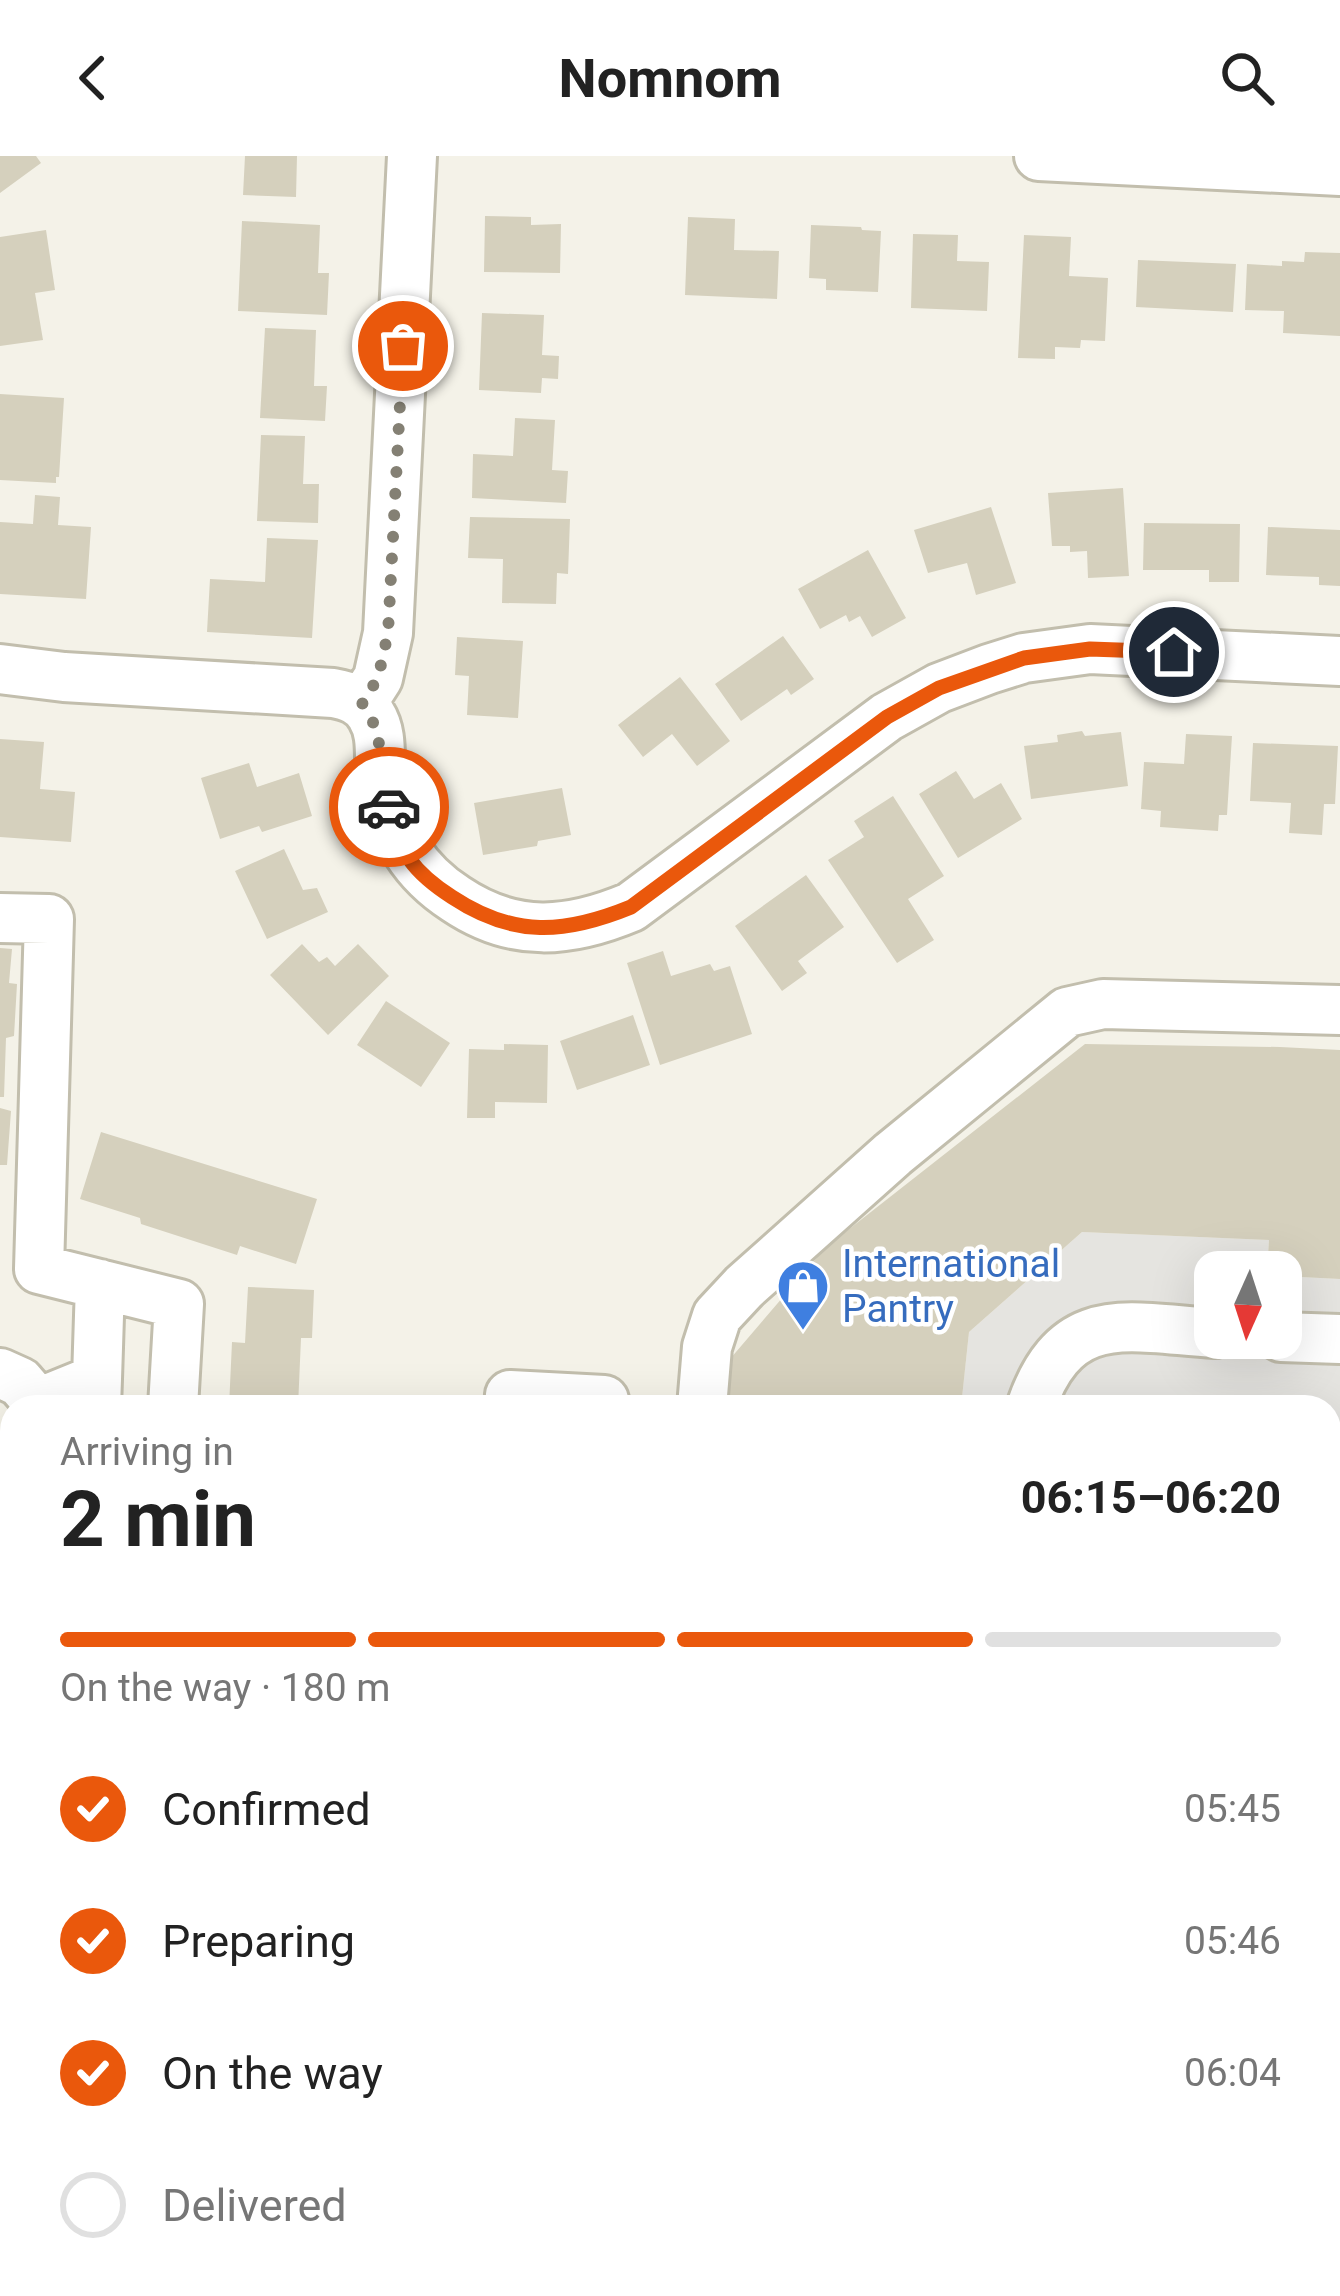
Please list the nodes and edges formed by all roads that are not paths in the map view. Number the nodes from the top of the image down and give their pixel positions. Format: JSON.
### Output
{"nodes":[{"id":1,"x":1039,"y":156,"type":"edge"},
{"id":2,"x":424,"y":158,"type":"edge"},
{"id":3,"x":1340,"y":171,"type":"edge"},
{"id":4,"x":1340,"y":661,"type":"edge"},
{"id":5,"x":0,"y":669,"type":"edge"},
{"id":6,"x":362,"y":703,"type":"junction"},
{"id":7,"x":0,"y":918,"type":"edge"},
{"id":8,"x":1340,"y":1010,"type":"edge"},
{"id":9,"x":100,"y":1284,"type":"junction"},
{"id":10,"x":1194,"y":1332,"type":"edge"},
{"id":11,"x":1302,"y":1337,"type":"edge"},
{"id":12,"x":1340,"y":1340,"type":"edge"},
{"id":13,"x":0,"y":1373,"type":"edge"},
{"id":14,"x":97,"y":1393,"type":"edge"},
{"id":15,"x":30,"y":1395,"type":"edge"},
{"id":16,"x":174,"y":1395,"type":"edge"},
{"id":17,"x":703,"y":1395,"type":"edge"},
{"id":18,"x":1035,"y":1395,"type":"edge"}],
"edges":[{"from":1,"to":3,"type":"street"},
{"from":2,"to":6,"type":"street"},
{"from":4,"to":6,"type":"street"},
{"from":5,"to":6,"type":"street"},
{"from":7,"to":9,"type":"street"},
{"from":8,"to":17,"type":"street"},
{"from":9,"to":14,"type":"street"},
{"from":9,"to":16,"type":"street"},
{"from":10,"to":18,"type":"street"},
{"from":11,"to":12,"type":"street"},
{"from":13,"to":15,"type":"street"}]}
